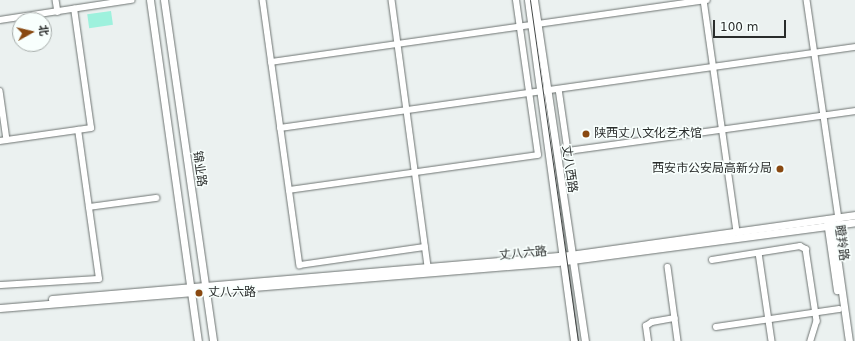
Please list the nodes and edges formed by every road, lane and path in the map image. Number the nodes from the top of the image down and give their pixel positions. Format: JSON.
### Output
{"nodes":[{"id":1,"x":56,"y":0,"type":"edge"},
{"id":2,"x":131,"y":0,"type":"edge"},
{"id":3,"x":150,"y":0,"type":"edge"},
{"id":4,"x":164,"y":0,"type":"edge"},
{"id":5,"x":262,"y":0,"type":"edge"},
{"id":6,"x":392,"y":0,"type":"edge"},
{"id":7,"x":516,"y":0,"type":"edge"},
{"id":8,"x":528,"y":0,"type":"edge"},
{"id":9,"x":534,"y":0,"type":"edge"},
{"id":10,"x":704,"y":0,"type":"edge"},
{"id":11,"x":707,"y":0,"type":"edge"},
{"id":12,"x":808,"y":0,"type":"edge"},
{"id":13,"x":74,"y":9,"type":"junction"},
{"id":14,"x":58,"y":12,"type":"junction"},
{"id":15,"x":0,"y":20,"type":"edge"},
{"id":16,"x":534,"y":25,"type":"junction"},
{"id":17,"x":520,"y":27,"type":"junction"},
{"id":18,"x":398,"y":44,"type":"junction"},
{"id":19,"x":855,"y":47,"type":"edge"},
{"id":20,"x":815,"y":53,"type":"junction"},
{"id":21,"x":271,"y":62,"type":"junction"},
{"id":22,"x":713,"y":66,"type":"junction"},
{"id":23,"x":559,"y":89,"type":"junction"},
{"id":24,"x":0,"y":91,"type":"edge"},
{"id":25,"x":544,"y":91,"type":"junction"},
{"id":26,"x":529,"y":93,"type":"junction"},
{"id":27,"x":407,"y":110,"type":"junction"},
{"id":28,"x":855,"y":111,"type":"edge"},
{"id":29,"x":824,"y":115,"type":"junction"},
{"id":30,"x":280,"y":128,"type":"junction"},
{"id":31,"x":722,"y":129,"type":"junction"},
{"id":32,"x":78,"y":130,"type":"junction"},
{"id":33,"x":7,"y":140,"type":"junction"},
{"id":34,"x":0,"y":141,"type":"edge"},
{"id":35,"x":416,"y":172,"type":"junction"},
{"id":36,"x":289,"y":190,"type":"junction"},
{"id":37,"x":156,"y":198,"type":"dead end"},
{"id":38,"x":89,"y":207,"type":"junction"},
{"id":39,"x":855,"y":215,"type":"edge"},
{"id":40,"x":832,"y":221,"type":"junction"},
{"id":41,"x":855,"y":222,"type":"edge"},
{"id":42,"x":737,"y":231,"type":"junction"},
{"id":43,"x":425,"y":247,"type":"junction"},
{"id":44,"x":759,"y":253,"type":"junction"},
{"id":45,"x":567,"y":258,"type":"junction"},
{"id":46,"x":712,"y":260,"type":"dead end"},
{"id":47,"x":428,"y":266,"type":"junction"},
{"id":48,"x":668,"y":266,"type":"dead end"},
{"id":49,"x":0,"y":285,"type":"edge"},
{"id":50,"x":205,"y":287,"type":"junction"},
{"id":51,"x":191,"y":290,"type":"junction"},
{"id":52,"x":0,"y":304,"type":"edge"},
{"id":53,"x":0,"y":308,"type":"edge"},
{"id":54,"x":839,"y":309,"type":"junction"},
{"id":55,"x":817,"y":312,"type":"junction"},
{"id":56,"x":675,"y":318,"type":"junction"},
{"id":57,"x":769,"y":319,"type":"junction"},
{"id":58,"x":716,"y":327,"type":"dead end"},
{"id":59,"x":198,"y":341,"type":"edge"},
{"id":60,"x":213,"y":341,"type":"edge"},
{"id":61,"x":574,"y":341,"type":"edge"},
{"id":62,"x":585,"y":341,"type":"edge"},
{"id":63,"x":648,"y":341,"type":"edge"},
{"id":64,"x":678,"y":341,"type":"edge"},
{"id":65,"x":772,"y":341,"type":"edge"},
{"id":66,"x":811,"y":341,"type":"edge"},
{"id":67,"x":844,"y":341,"type":"edge"},
{"id":68,"x":849,"y":341,"type":"edge"}],
"edges":[{"from":1,"to":14,"type":"street"},
{"from":2,"to":13,"type":"street"},
{"from":3,"to":51,"type":"main road","name":"锦业路"},
{"from":4,"to":50,"type":"main road","name":"锦业路"},
{"from":5,"to":21,"type":"street"},
{"from":6,"to":18,"type":"street"},
{"from":7,"to":17,"type":"street"},
{"from":8,"to":16,"type":"main road","name":"丈八西路"},
{"from":9,"to":16,"type":"main road","name":"丈八西路"},
{"from":10,"to":11,"type":"street"},
{"from":10,"to":16,"type":"street"},
{"from":10,"to":22,"type":"street"},
{"from":12,"to":20,"type":"street"},
{"from":13,"to":14,"type":"street"},
{"from":13,"to":32,"type":"street"},
{"from":14,"to":15,"type":"street"},
{"from":16,"to":17,"type":"street"},
{"from":16,"to":25,"type":"main road","name":"丈八西路"},
{"from":17,"to":18,"type":"street"},
{"from":17,"to":26,"type":"street"},
{"from":18,"to":21,"type":"street"},
{"from":18,"to":27,"type":"street"},
{"from":19,"to":20,"type":"street"},
{"from":20,"to":22,"type":"street"},
{"from":20,"to":29,"type":"street"},
{"from":21,"to":30,"type":"street"},
{"from":22,"to":23,"type":"street"},
{"from":22,"to":31,"type":"street"},
{"from":23,"to":25,"type":"street"},
{"from":23,"to":31,"type":"street"},
{"from":24,"to":33,"type":"street"},
{"from":25,"to":26,"type":"street"},
{"from":25,"to":45,"type":"main road","name":"丈八西路"},
{"from":26,"to":27,"type":"street"},
{"from":26,"to":35,"type":"street"},
{"from":27,"to":30,"type":"street"},
{"from":27,"to":35,"type":"street"},
{"from":28,"to":29,"type":"street"},
{"from":29,"to":31,"type":"street"},
{"from":29,"to":40,"type":"street"},
{"from":30,"to":36,"type":"street"},
{"from":31,"to":42,"type":"street"},
{"from":32,"to":33,"type":"street"},
{"from":32,"to":38,"type":"street"},
{"from":33,"to":34,"type":"street"},
{"from":35,"to":36,"type":"street"},
{"from":35,"to":43,"type":"street"},
{"from":36,"to":43,"type":"street"},
{"from":37,"to":38,"type":"street"},
{"from":38,"to":49,"type":"street"},
{"from":39,"to":40,"type":"main road","name":"丈八六路"},
{"from":40,"to":41,"type":"main road","name":"丈八六路"},
{"from":40,"to":42,"type":"main road","name":"丈八六路"},
{"from":40,"to":45,"type":"main road","name":"丈八六路"},
{"from":40,"to":54,"type":"main road","name":"瞪羚路"},
{"from":40,"to":68,"type":"main road","name":"瞪羚路"},
{"from":42,"to":45,"type":"main road","name":"丈八六路"},
{"from":43,"to":47,"type":"street"},
{"from":44,"to":46,"type":"street"},
{"from":44,"to":55,"type":"street"},
{"from":44,"to":57,"type":"street"},
{"from":45,"to":47,"type":"main road","name":"丈八六路"},
{"from":45,"to":50,"type":"main road","name":"丈八六路"},
{"from":45,"to":61,"type":"main road","name":"丈八西路"},
{"from":45,"to":62,"type":"main road","name":"丈八西路"},
{"from":47,"to":50,"type":"main road","name":"丈八六路"},
{"from":48,"to":56,"type":"street"},
{"from":50,"to":51,"type":"main road","name":"丈八六路"},
{"from":50,"to":60,"type":"main road","name":"锦业路"},
{"from":51,"to":52,"type":"main road","name":"丈八六路"},
{"from":51,"to":53,"type":"main road","name":"丈八六路"},
{"from":51,"to":59,"type":"main road","name":"锦业路"},
{"from":54,"to":55,"type":"street"},
{"from":54,"to":67,"type":"main road","name":"瞪羚路"},
{"from":55,"to":57,"type":"street"},
{"from":55,"to":66,"type":"street"},
{"from":56,"to":63,"type":"street"},
{"from":56,"to":64,"type":"street"},
{"from":57,"to":58,"type":"street"},
{"from":57,"to":65,"type":"street"}]}
